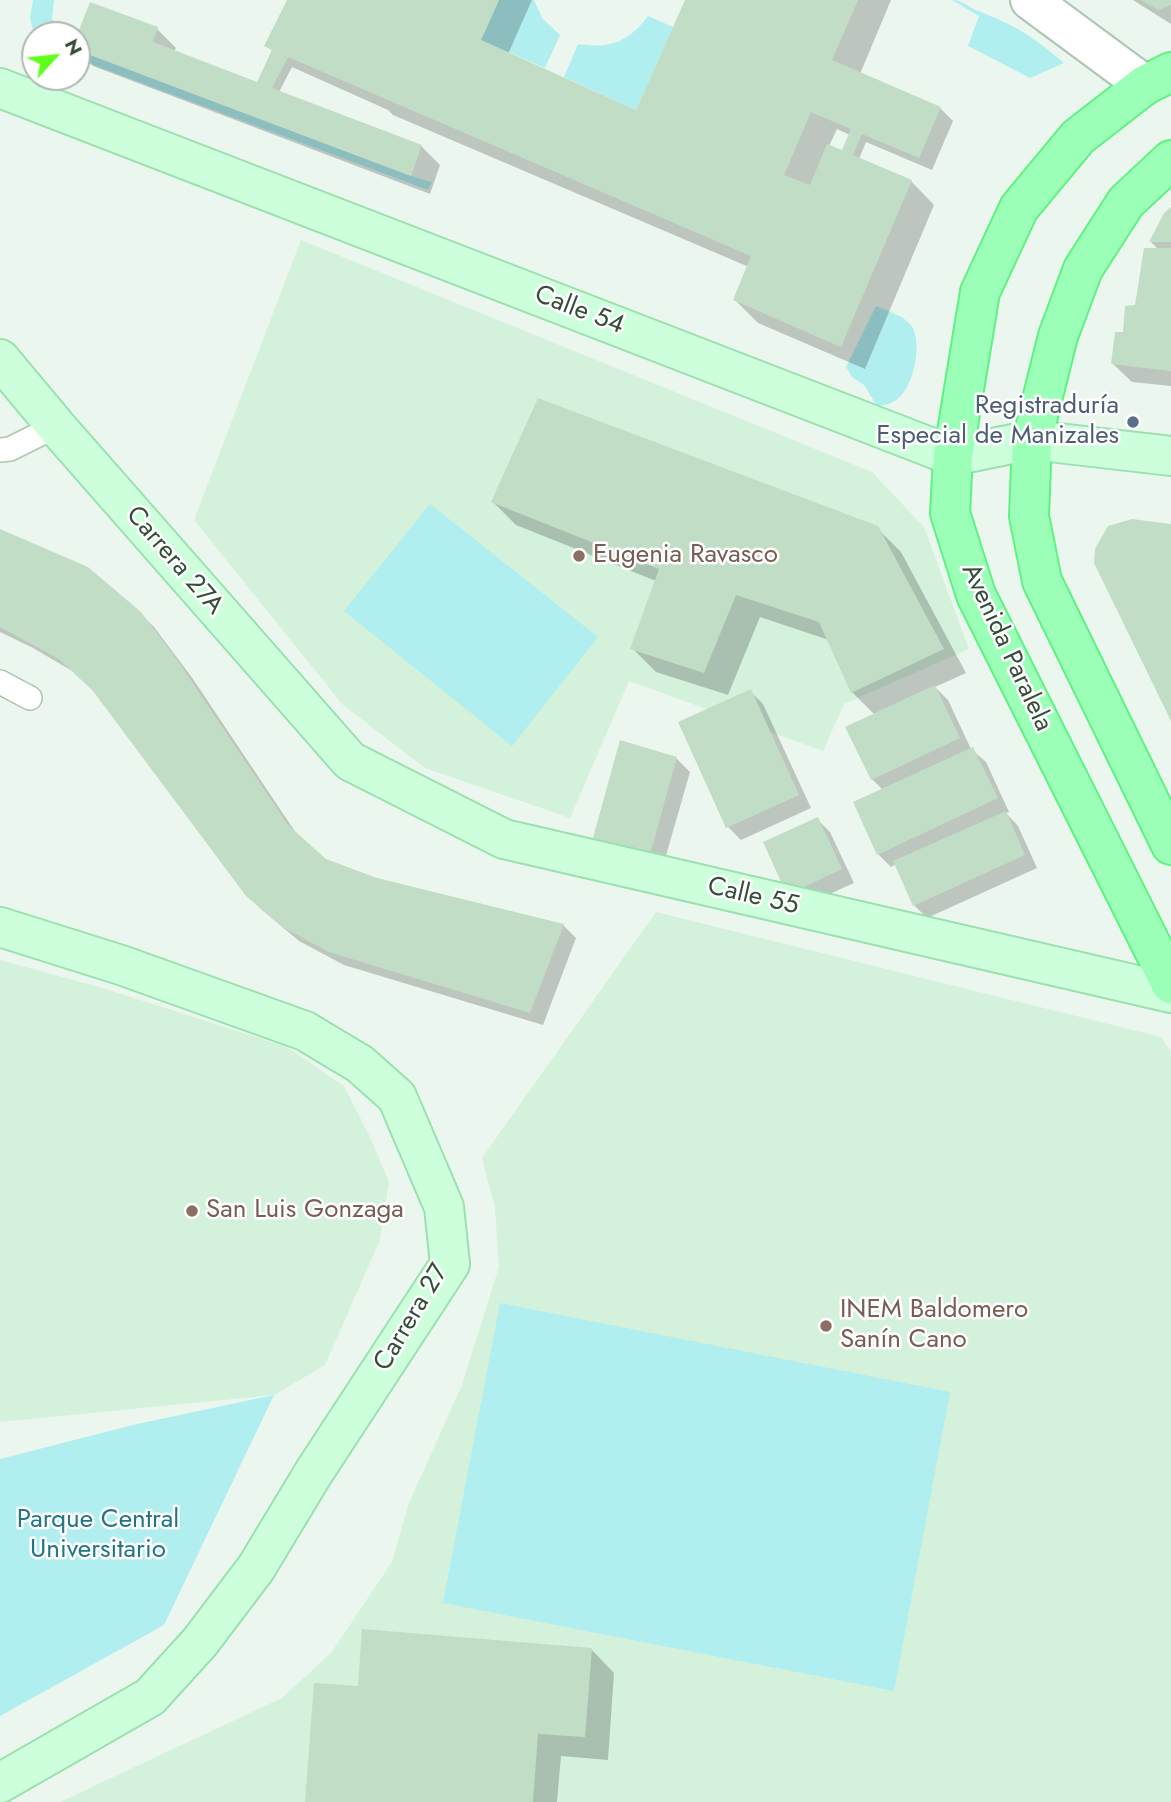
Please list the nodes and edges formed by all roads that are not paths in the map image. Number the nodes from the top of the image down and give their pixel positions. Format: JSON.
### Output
{"nodes":[{"id":1,"x":1030,"y":0,"type":"edge"},
{"id":2,"x":1158,"y":78,"type":"edge"},
{"id":3,"x":0,"y":88,"type":"edge"},
{"id":4,"x":1171,"y":160,"type":"edge"},
{"id":5,"x":0,"y":359,"type":"edge"},
{"id":6,"x":56,"y":426,"type":"junction"},
{"id":7,"x":1032,"y":440,"type":"junction"},
{"id":8,"x":0,"y":450,"type":"edge"},
{"id":9,"x":953,"y":456,"type":"junction"},
{"id":10,"x":1171,"y":456,"type":"edge"},
{"id":11,"x":0,"y":682,"type":"edge"},
{"id":12,"x":30,"y":698,"type":"dead end"},
{"id":13,"x":350,"y":761,"type":"joint"},
{"id":14,"x":1171,"y":845,"type":"edge"},
{"id":15,"x":0,"y":927,"type":"edge"},
{"id":16,"x":1171,"y":984,"type":"edge"},
{"id":17,"x":1171,"y":993,"type":"edge"},
{"id":18,"x":0,"y":1783,"type":"edge"}],
"edges":[{"from":1,"to":2,"type":"street"},
{"from":2,"to":9,"type":"main road","name":"Avenida Paralela"},
{"from":3,"to":9,"type":"street","name":"Calle 54"},
{"from":4,"to":7,"type":"main road"},
{"from":5,"to":6,"type":"street","name":"Carrera 27A"},
{"from":6,"to":8,"type":"lane"},
{"from":6,"to":13,"type":"street","name":"Carrera 27A"},
{"from":7,"to":9,"type":"street"},
{"from":7,"to":10,"type":"street"},
{"from":7,"to":14,"type":"main road"},
{"from":9,"to":16,"type":"main road","name":"Avenida Paralela"},
{"from":11,"to":12,"type":"lane"},
{"from":13,"to":17,"type":"street","name":"Calle 55"},
{"from":15,"to":18,"type":"street","name":"Carrera 27"}]}
